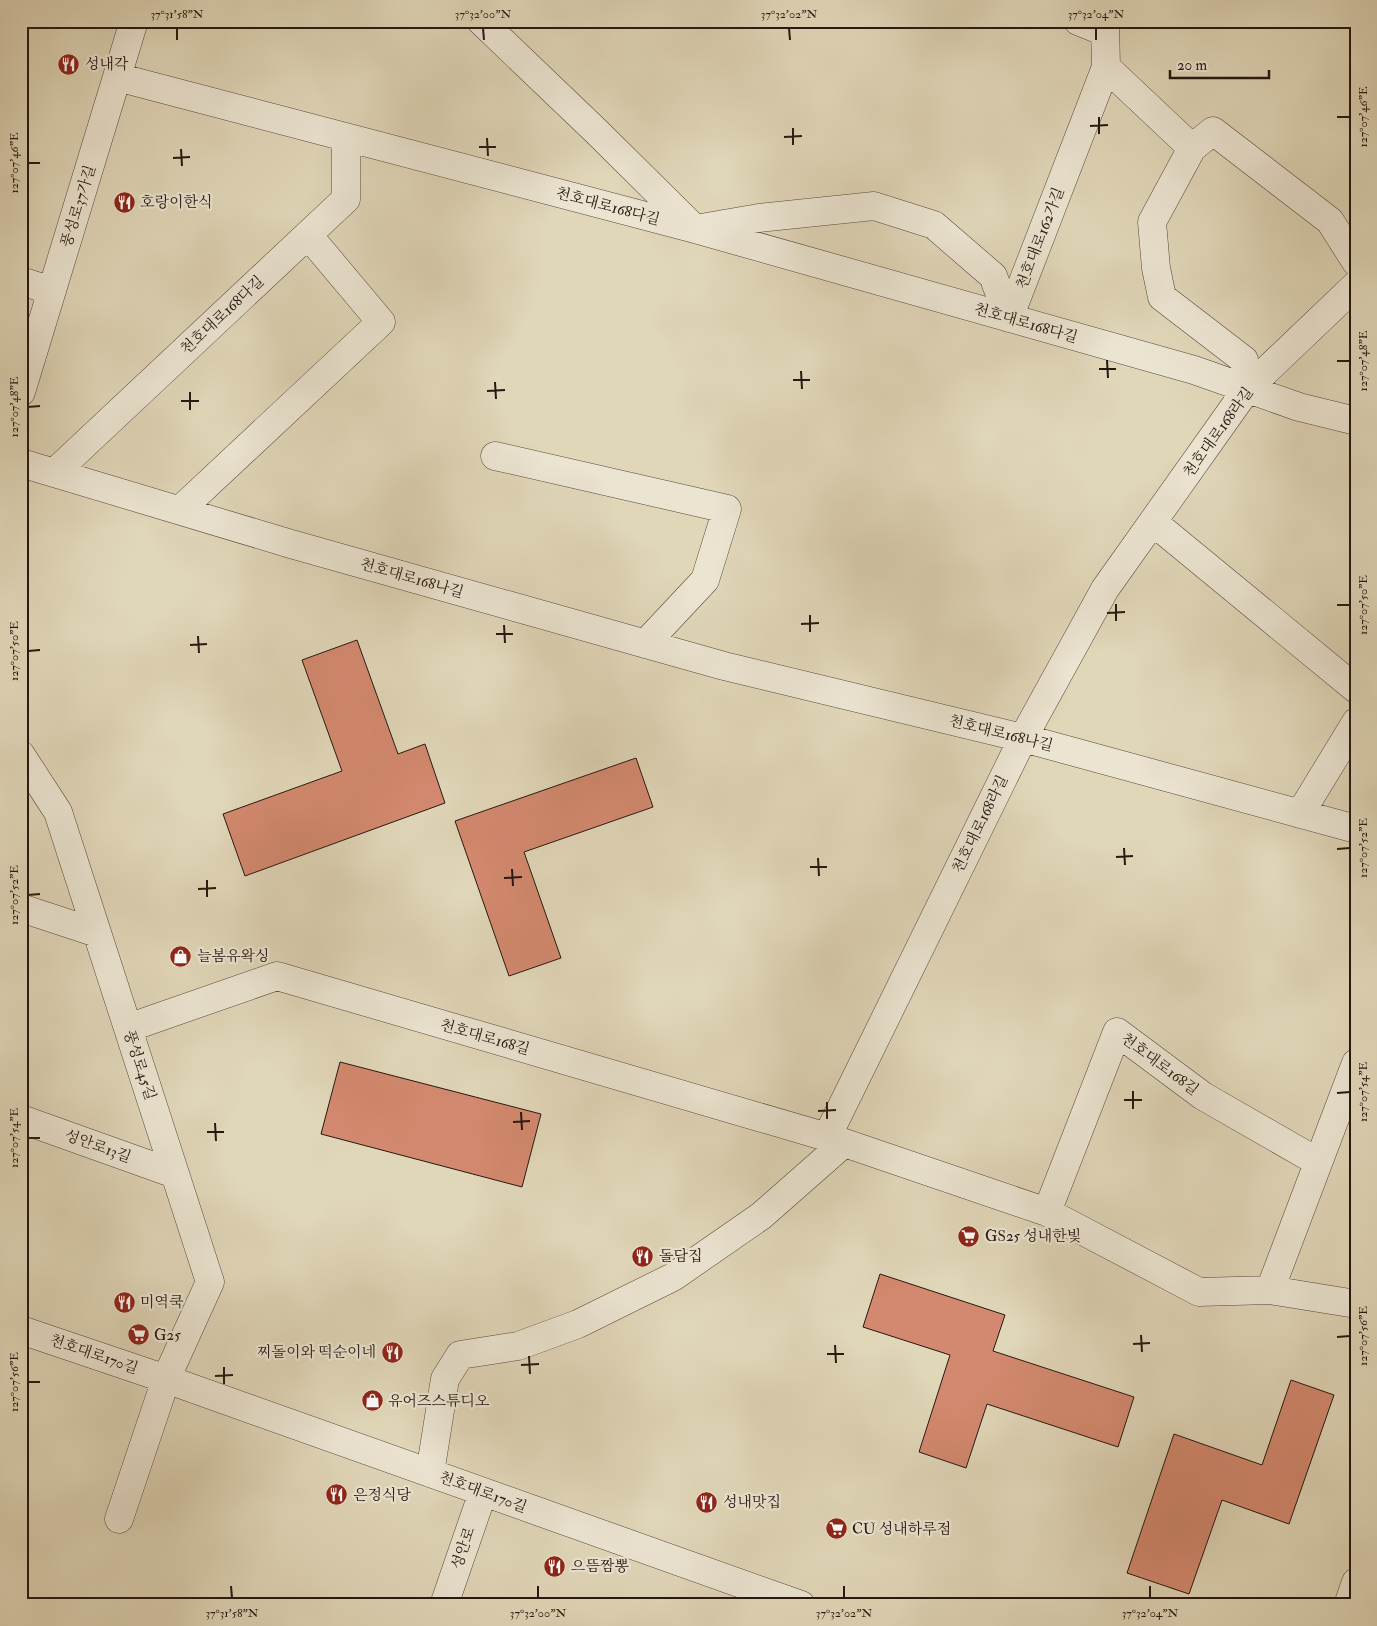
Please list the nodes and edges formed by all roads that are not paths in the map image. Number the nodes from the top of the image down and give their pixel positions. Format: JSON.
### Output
{"nodes":[{"id":1,"x":134,"y":21,"type":"edge"},
{"id":2,"x":481,"y":21,"type":"edge"},
{"id":3,"x":1078,"y":21,"type":"edge"},
{"id":4,"x":1105,"y":26,"type":"edge"},
{"id":5,"x":1106,"y":67,"type":"junction"},
{"id":6,"x":117,"y":77,"type":"junction"},
{"id":7,"x":346,"y":138,"type":"junction"},
{"id":8,"x":1192,"y":148,"type":"junction"},
{"id":9,"x":695,"y":230,"type":"junction"},
{"id":10,"x":308,"y":235,"type":"junction"},
{"id":11,"x":1356,"y":262,"type":"edge"},
{"id":12,"x":21,"y":281,"type":"edge"},
{"id":13,"x":1356,"y":285,"type":"edge"},
{"id":14,"x":52,"y":291,"type":"junction"},
{"id":15,"x":1009,"y":318,"type":"junction"},
{"id":16,"x":1247,"y":389,"type":"junction"},
{"id":17,"x":21,"y":392,"type":"edge"},
{"id":18,"x":1356,"y":421,"type":"edge"},
{"id":19,"x":495,"y":456,"type":"dead end"},
{"id":20,"x":21,"y":463,"type":"edge"},
{"id":21,"x":54,"y":473,"type":"junction"},
{"id":22,"x":180,"y":510,"type":"junction"},
{"id":23,"x":1153,"y":522,"type":"junction"},
{"id":24,"x":645,"y":644,"type":"junction"},
{"id":25,"x":1356,"y":689,"type":"edge"},
{"id":26,"x":1356,"y":722,"type":"edge"},
{"id":27,"x":1022,"y":738,"type":"junction"},
{"id":28,"x":21,"y":754,"type":"edge"},
{"id":29,"x":1300,"y":814,"type":"junction"},
{"id":30,"x":1356,"y":829,"type":"edge"},
{"id":31,"x":21,"y":908,"type":"edge"},
{"id":32,"x":97,"y":933,"type":"junction"},
{"id":33,"x":128,"y":1028,"type":"junction"},
{"id":34,"x":1356,"y":1064,"type":"edge"},
{"id":35,"x":21,"y":1119,"type":"edge"},
{"id":36,"x":835,"y":1140,"type":"junction"},
{"id":37,"x":1318,"y":1162,"type":"junction"},
{"id":38,"x":175,"y":1174,"type":"junction"},
{"id":39,"x":1047,"y":1212,"type":"junction"},
{"id":40,"x":1270,"y":1290,"type":"junction"},
{"id":41,"x":1354,"y":1300,"type":"edge"},
{"id":42,"x":21,"y":1330,"type":"edge"},
{"id":43,"x":166,"y":1379,"type":"junction"},
{"id":44,"x":430,"y":1473,"type":"junction"},
{"id":45,"x":483,"y":1492,"type":"junction"},
{"id":46,"x":119,"y":1520,"type":"dead end"},
{"id":47,"x":1356,"y":1582,"type":"edge"},
{"id":48,"x":444,"y":1605,"type":"edge"},
{"id":49,"x":801,"y":1605,"type":"edge"},
{"id":50,"x":1348,"y":1605,"type":"edge"}],
"edges":[{"from":1,"to":6,"type":"street","name":"풍성로37가길"},
{"from":2,"to":9,"type":"street","name":"천호대로168다길"},
{"from":3,"to":4,"type":"street","name":"천호대로162가길"},
{"from":4,"to":5,"type":"street","name":"천호대로162가길"},
{"from":5,"to":8,"type":"street"},
{"from":5,"to":15,"type":"street","name":"천호대로162가길"},
{"from":6,"to":7,"type":"street","name":"천호대로168다길"},
{"from":6,"to":14,"type":"street","name":"풍성로37가길"},
{"from":7,"to":9,"type":"street","name":"천호대로168다길"},
{"from":7,"to":10,"type":"street","name":"천호대로168다길"},
{"from":8,"to":11,"type":"street"},
{"from":8,"to":16,"type":"street"},
{"from":9,"to":15,"type":"street","name":"천호대로168다길"},
{"from":9,"to":15,"type":"street","name":"천호대로162가길"},
{"from":10,"to":21,"type":"street","name":"천호대로168다길"},
{"from":10,"to":22,"type":"street"},
{"from":12,"to":14,"type":"street"},
{"from":13,"to":16,"type":"street","name":"천호대로168라길"},
{"from":14,"to":17,"type":"street","name":"풍성로37가길"},
{"from":15,"to":16,"type":"street","name":"천호대로168다길"},
{"from":16,"to":18,"type":"street","name":"천호대로168다길"},
{"from":16,"to":23,"type":"street","name":"천호대로168라길"},
{"from":19,"to":24,"type":"street"},
{"from":20,"to":21,"type":"street","name":"천호대로168나길"},
{"from":21,"to":22,"type":"street","name":"천호대로168나길"},
{"from":22,"to":24,"type":"street","name":"천호대로168나길"},
{"from":23,"to":25,"type":"street"},
{"from":23,"to":27,"type":"street","name":"천호대로168라길"},
{"from":24,"to":27,"type":"street","name":"천호대로168나길"},
{"from":26,"to":29,"type":"street"},
{"from":27,"to":29,"type":"street","name":"천호대로168나길"},
{"from":27,"to":36,"type":"street","name":"천호대로168라길"},
{"from":28,"to":32,"type":"street","name":"풍성로45길"},
{"from":29,"to":30,"type":"street","name":"천호대로168나길"},
{"from":31,"to":32,"type":"street"},
{"from":32,"to":33,"type":"street","name":"풍성로45길"},
{"from":33,"to":36,"type":"street","name":"천호대로168길"},
{"from":33,"to":38,"type":"street","name":"풍성로45길"},
{"from":34,"to":37,"type":"street"},
{"from":35,"to":38,"type":"street","name":"성안로13길"},
{"from":36,"to":39,"type":"street","name":"천호대로168길"},
{"from":36,"to":44,"type":"street"},
{"from":37,"to":39,"type":"street","name":"천호대로168길"},
{"from":37,"to":40,"type":"street"},
{"from":38,"to":43,"type":"street","name":"풍성로45길"},
{"from":39,"to":40,"type":"street","name":"천호대로168길"},
{"from":40,"to":41,"type":"street","name":"천호대로168길"},
{"from":42,"to":43,"type":"street","name":"천호대로170길"},
{"from":43,"to":44,"type":"street","name":"천호대로170길"},
{"from":43,"to":46,"type":"street"},
{"from":44,"to":45,"type":"street","name":"천호대로170길"},
{"from":45,"to":48,"type":"street","name":"성안로"},
{"from":45,"to":49,"type":"street","name":"천호대로170길"},
{"from":47,"to":50,"type":"street"}]}
